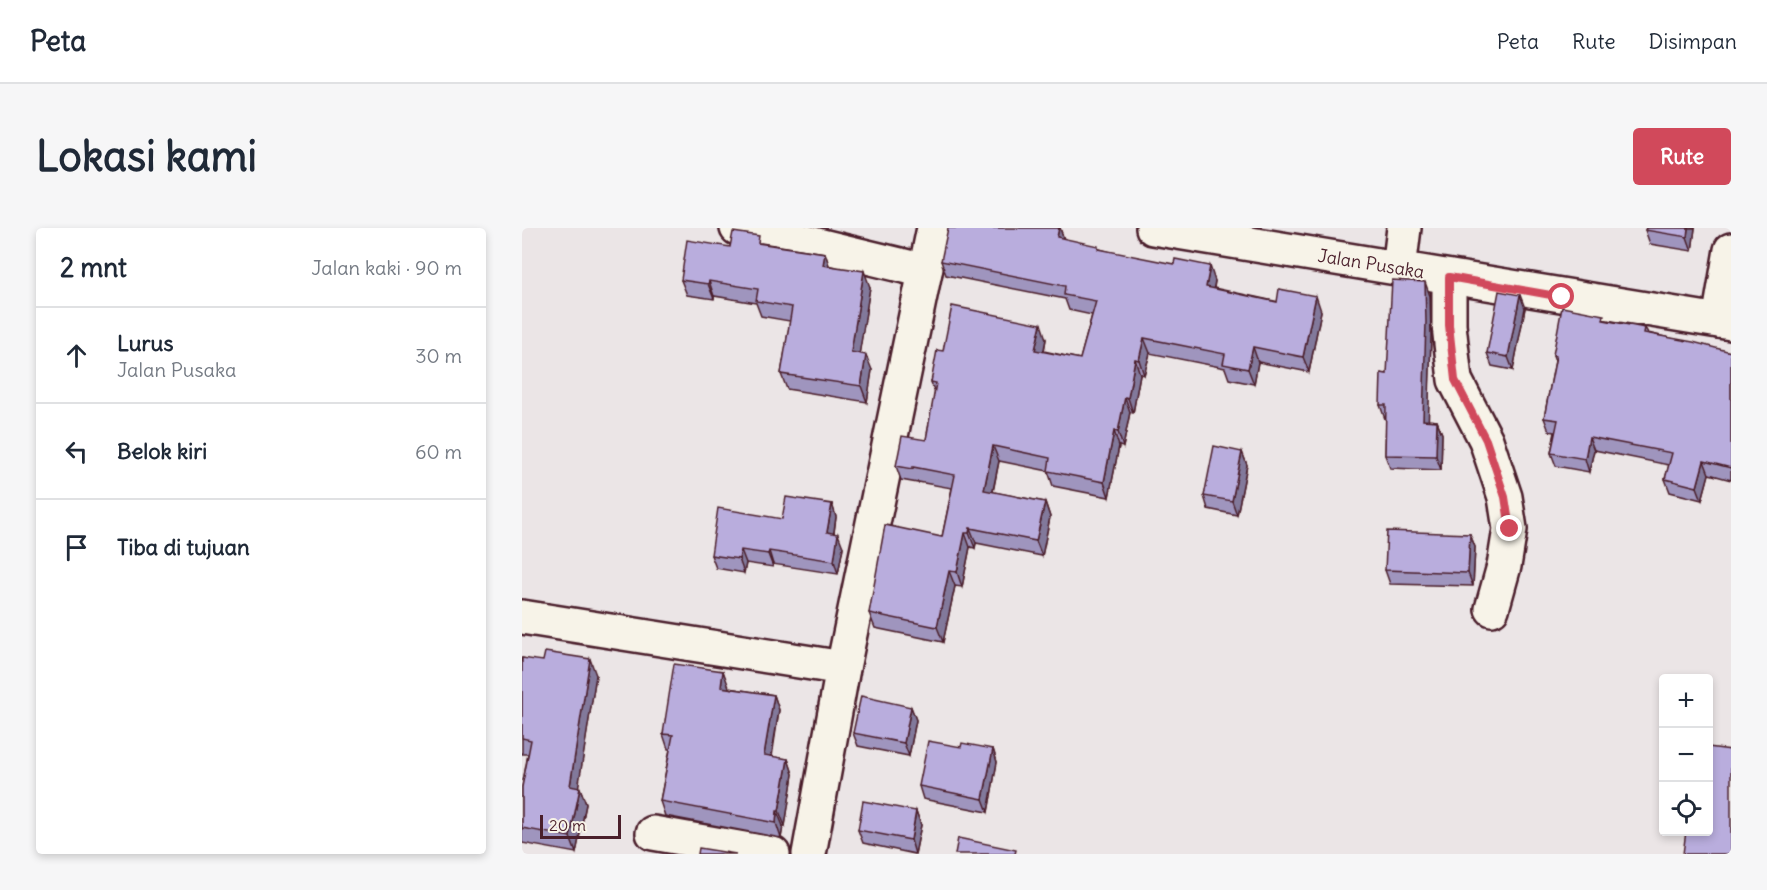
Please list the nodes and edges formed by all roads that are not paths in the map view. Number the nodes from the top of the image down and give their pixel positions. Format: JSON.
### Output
{"nodes":[{"id":1,"x":737,"y":228,"type":"edge"},
{"id":2,"x":934,"y":228,"type":"edge"},
{"id":3,"x":1153,"y":228,"type":"edge"},
{"id":4,"x":1404,"y":228,"type":"edge"},
{"id":5,"x":1731,"y":250,"type":"edge"},
{"id":6,"x":1399,"y":269,"type":"junction"},
{"id":7,"x":925,"y":271,"type":"junction"},
{"id":8,"x":1449,"y":277,"type":"junction"},
{"id":9,"x":1725,"y":322,"type":"edge"},
{"id":10,"x":1492,"y":609,"type":"dead end"},
{"id":11,"x":522,"y":617,"type":"edge"},
{"id":12,"x":843,"y":668,"type":"junction"},
{"id":13,"x":653,"y":833,"type":"dead end"},
{"id":14,"x":773,"y":854,"type":"edge"},
{"id":15,"x":809,"y":854,"type":"edge"}],
"edges":[{"from":1,"to":7,"type":"street"},
{"from":2,"to":7,"type":"street"},
{"from":3,"to":6,"type":"street","name":"Jalan Pusaka"},
{"from":4,"to":6,"type":"street"},
{"from":5,"to":9,"type":"street"},
{"from":6,"to":8,"type":"street","name":"Jalan Pusaka"},
{"from":7,"to":12,"type":"street"},
{"from":8,"to":9,"type":"street","name":"Jalan Pusaka"},
{"from":8,"to":10,"type":"street"},
{"from":11,"to":12,"type":"street"},
{"from":12,"to":15,"type":"street"},
{"from":13,"to":14,"type":"street"}]}
